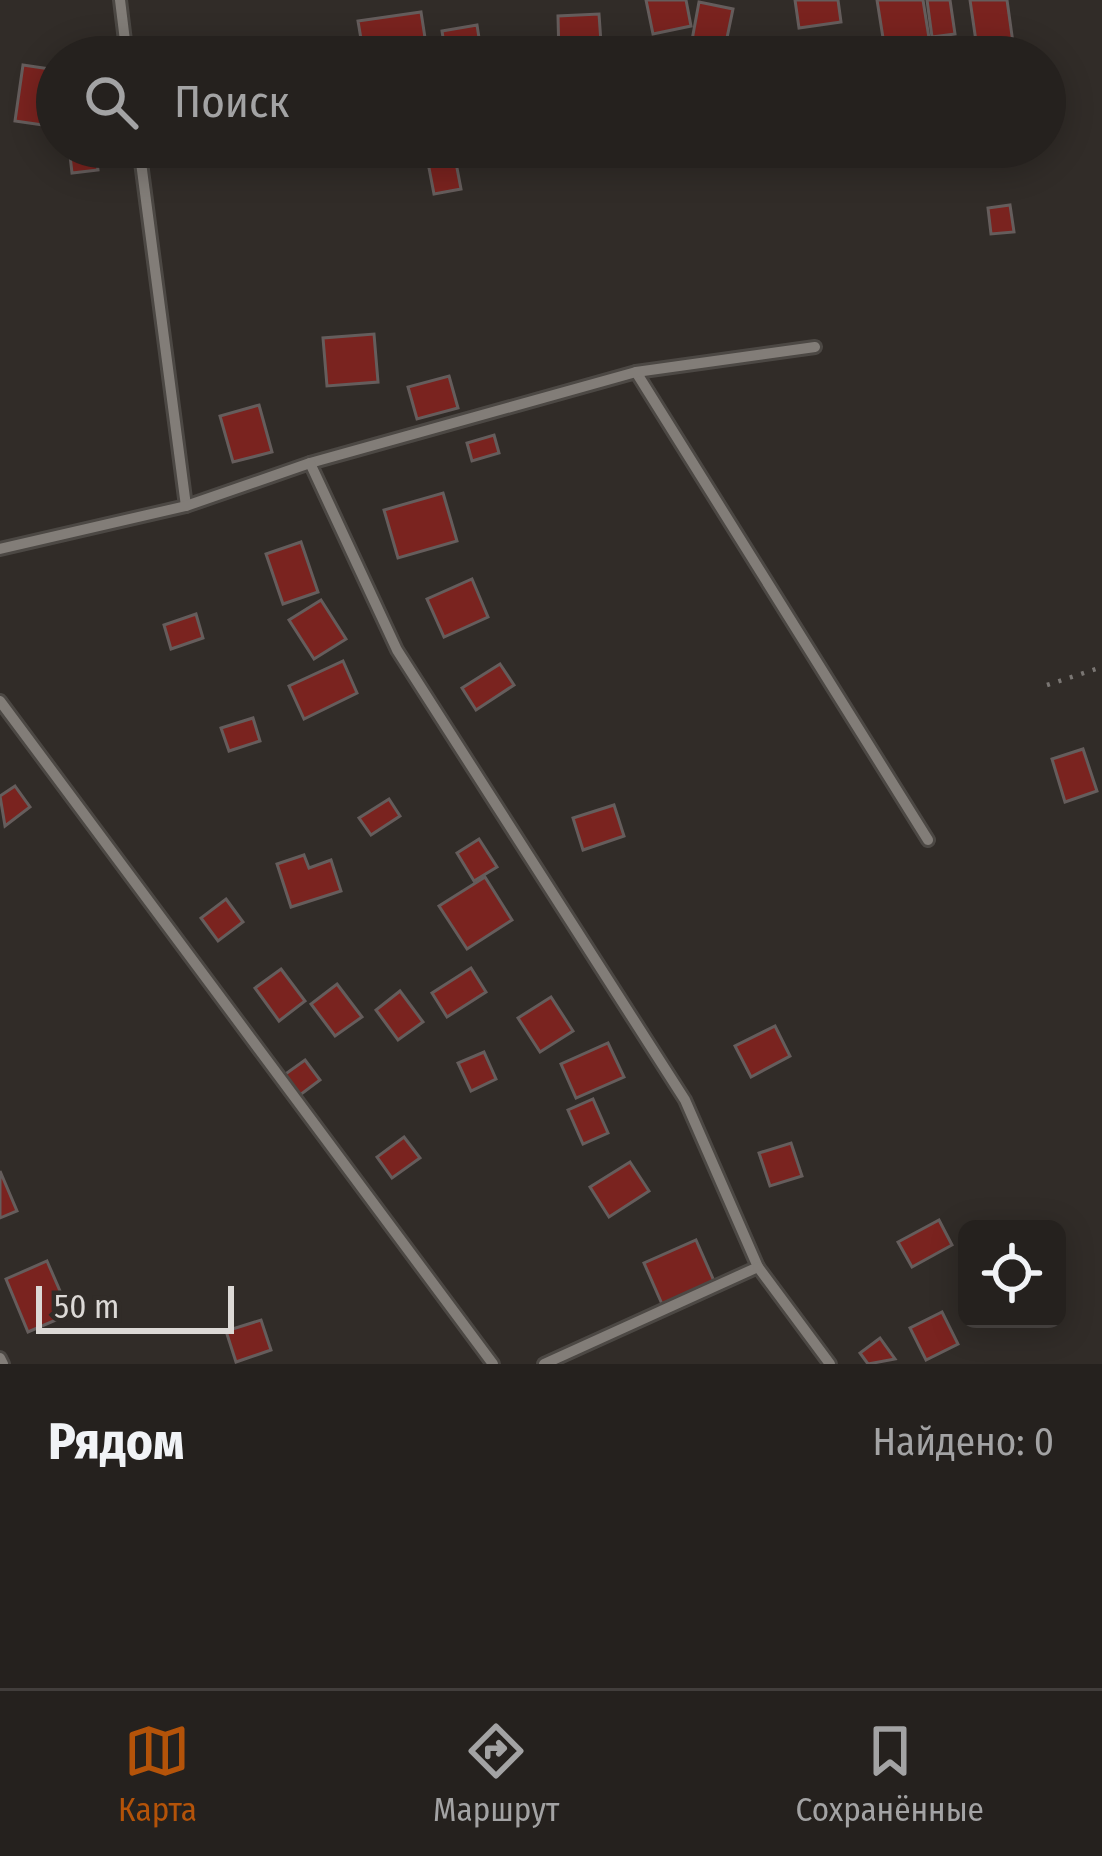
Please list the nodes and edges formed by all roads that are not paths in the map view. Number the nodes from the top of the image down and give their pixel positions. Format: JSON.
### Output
{"nodes":[{"id":1,"x":120,"y":0,"type":"edge"},
{"id":2,"x":124,"y":36,"type":"edge"},
{"id":3,"x":142,"y":168,"type":"edge"},
{"id":4,"x":814,"y":347,"type":"dead end"},
{"id":5,"x":636,"y":372,"type":"junction"},
{"id":6,"x":310,"y":463,"type":"junction"},
{"id":7,"x":186,"y":506,"type":"junction"},
{"id":8,"x":0,"y":549,"type":"edge"},
{"id":9,"x":0,"y":701,"type":"edge"},
{"id":10,"x":928,"y":840,"type":"dead end"},
{"id":11,"x":758,"y":1267,"type":"junction"},
{"id":12,"x":493,"y":1364,"type":"edge"},
{"id":13,"x":544,"y":1364,"type":"edge"},
{"id":14,"x":830,"y":1364,"type":"edge"}],
"edges":[{"from":1,"to":2,"type":"lane"},
{"from":3,"to":7,"type":"lane"},
{"from":4,"to":5,"type":"lane"},
{"from":5,"to":6,"type":"lane"},
{"from":5,"to":10,"type":"lane"},
{"from":6,"to":7,"type":"lane"},
{"from":6,"to":11,"type":"lane"},
{"from":7,"to":8,"type":"lane"},
{"from":9,"to":12,"type":"lane"},
{"from":11,"to":13,"type":"lane"},
{"from":11,"to":14,"type":"lane"}]}
